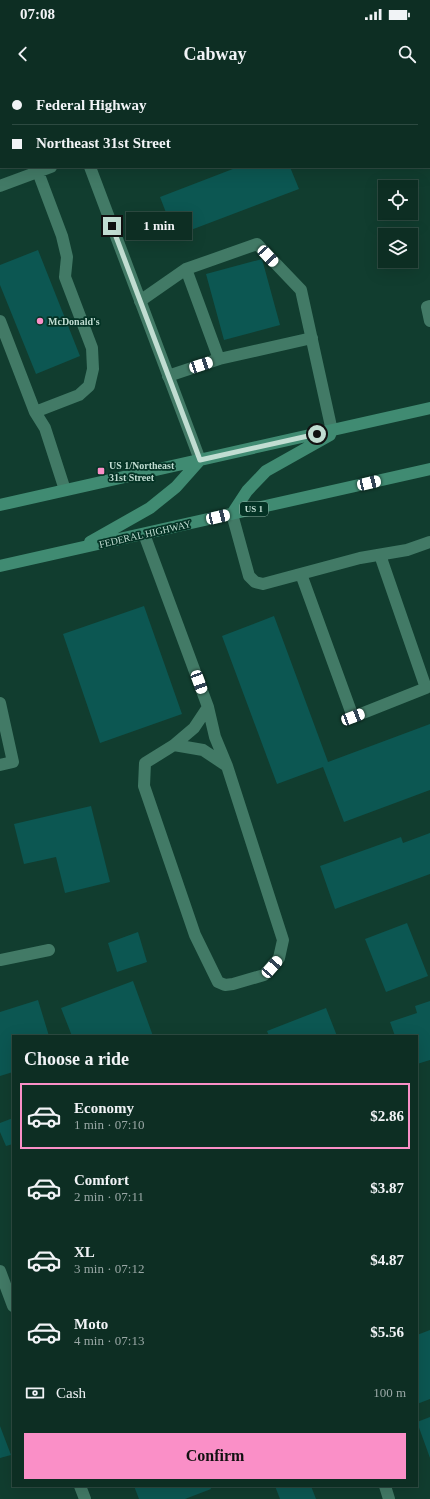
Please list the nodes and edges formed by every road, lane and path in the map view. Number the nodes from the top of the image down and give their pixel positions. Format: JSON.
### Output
{"nodes":[{"id":1,"x":48,"y":168,"type":"edge"},
{"id":2,"x":90,"y":168,"type":"edge"},
{"id":3,"x":38,"y":172,"type":"junction"},
{"id":4,"x":0,"y":186,"type":"edge"},
{"id":5,"x":186,"y":269,"type":"junction"},
{"id":6,"x":140,"y":301,"type":"junction"},
{"id":7,"x":430,"y":306,"type":"edge"},
{"id":8,"x":430,"y":321,"type":"edge"},
{"id":9,"x":0,"y":322,"type":"edge"},
{"id":10,"x":312,"y":338,"type":"junction"},
{"id":11,"x":219,"y":359,"type":"junction"},
{"id":12,"x":168,"y":376,"type":"junction"},
{"id":13,"x":430,"y":408,"type":"edge"},
{"id":14,"x":35,"y":412,"type":"junction"},
{"id":15,"x":337,"y":429,"type":"junction"},
{"id":16,"x":200,"y":460,"type":"junction"},
{"id":17,"x":430,"y":469,"type":"edge"},
{"id":18,"x":65,"y":490,"type":"junction"},
{"id":19,"x":0,"y":505,"type":"edge"},
{"id":20,"x":232,"y":514,"type":"junction"},
{"id":21,"x":144,"y":534,"type":"junction"},
{"id":22,"x":430,"y":542,"type":"edge"},
{"id":23,"x":78,"y":549,"type":"junction"},
{"id":24,"x":380,"y":555,"type":"junction"},
{"id":25,"x":0,"y":566,"type":"edge"},
{"id":26,"x":301,"y":574,"type":"junction"},
{"id":27,"x":0,"y":703,"type":"edge"},
{"id":28,"x":208,"y":707,"type":"junction"},
{"id":29,"x":174,"y":745,"type":"junction"},
{"id":30,"x":0,"y":765,"type":"edge"},
{"id":31,"x":227,"y":766,"type":"junction"},
{"id":32,"x":49,"y":950,"type":"dead end"},
{"id":33,"x":0,"y":960,"type":"edge"},
{"id":34,"x":0,"y":1271,"type":"edge"},
{"id":35,"x":12,"y":1303,"type":"edge"},
{"id":36,"x":80,"y":1487,"type":"edge"},
{"id":37,"x":385,"y":1487,"type":"edge"},
{"id":38,"x":85,"y":1499,"type":"edge"},
{"id":39,"x":390,"y":1499,"type":"edge"}],
"edges":[{"from":1,"to":3,"type":"street"},
{"from":2,"to":6,"type":"street"},
{"from":3,"to":4,"type":"street"},
{"from":3,"to":14,"type":"street"},
{"from":5,"to":6,"type":"street"},
{"from":5,"to":10,"type":"street"},
{"from":5,"to":11,"type":"street"},
{"from":6,"to":12,"type":"street"},
{"from":7,"to":8,"type":"street"},
{"from":9,"to":14,"type":"street"},
{"from":10,"to":11,"type":"street"},
{"from":10,"to":15,"type":"street"},
{"from":11,"to":12,"type":"street"},
{"from":12,"to":16,"type":"street"},
{"from":13,"to":15,"type":"main road"},
{"from":14,"to":18,"type":"street"},
{"from":15,"to":16,"type":"main road"},
{"from":15,"to":20,"type":"main road"},
{"from":16,"to":18,"type":"main road"},
{"from":16,"to":23,"type":"main road"},
{"from":17,"to":20,"type":"main road","name":"FEDERAL HIGHWAY","number":"US 1"},
{"from":18,"to":19,"type":"main road"},
{"from":20,"to":21,"type":"main road","name":"FEDERAL HIGHWAY","number":"US 1"},
{"from":20,"to":26,"type":"street"},
{"from":21,"to":23,"type":"main road","name":"FEDERAL HIGHWAY","number":"US 1"},
{"from":21,"to":28,"type":"street"},
{"from":22,"to":24,"type":"street"},
{"from":23,"to":25,"type":"main road","name":"FEDERAL HIGHWAY","number":"US 1"},
{"from":24,"to":26,"type":"street"},
{"from":24,"to":26,"type":"street"},
{"from":27,"to":30,"type":"street"},
{"from":28,"to":29,"type":"street"},
{"from":28,"to":31,"type":"street"},
{"from":29,"to":31,"type":"street"},
{"from":29,"to":31,"type":"street"},
{"from":32,"to":33,"type":"street"},
{"from":34,"to":35,"type":"street"},
{"from":36,"to":38,"type":"street"},
{"from":37,"to":39,"type":"street"}]}
